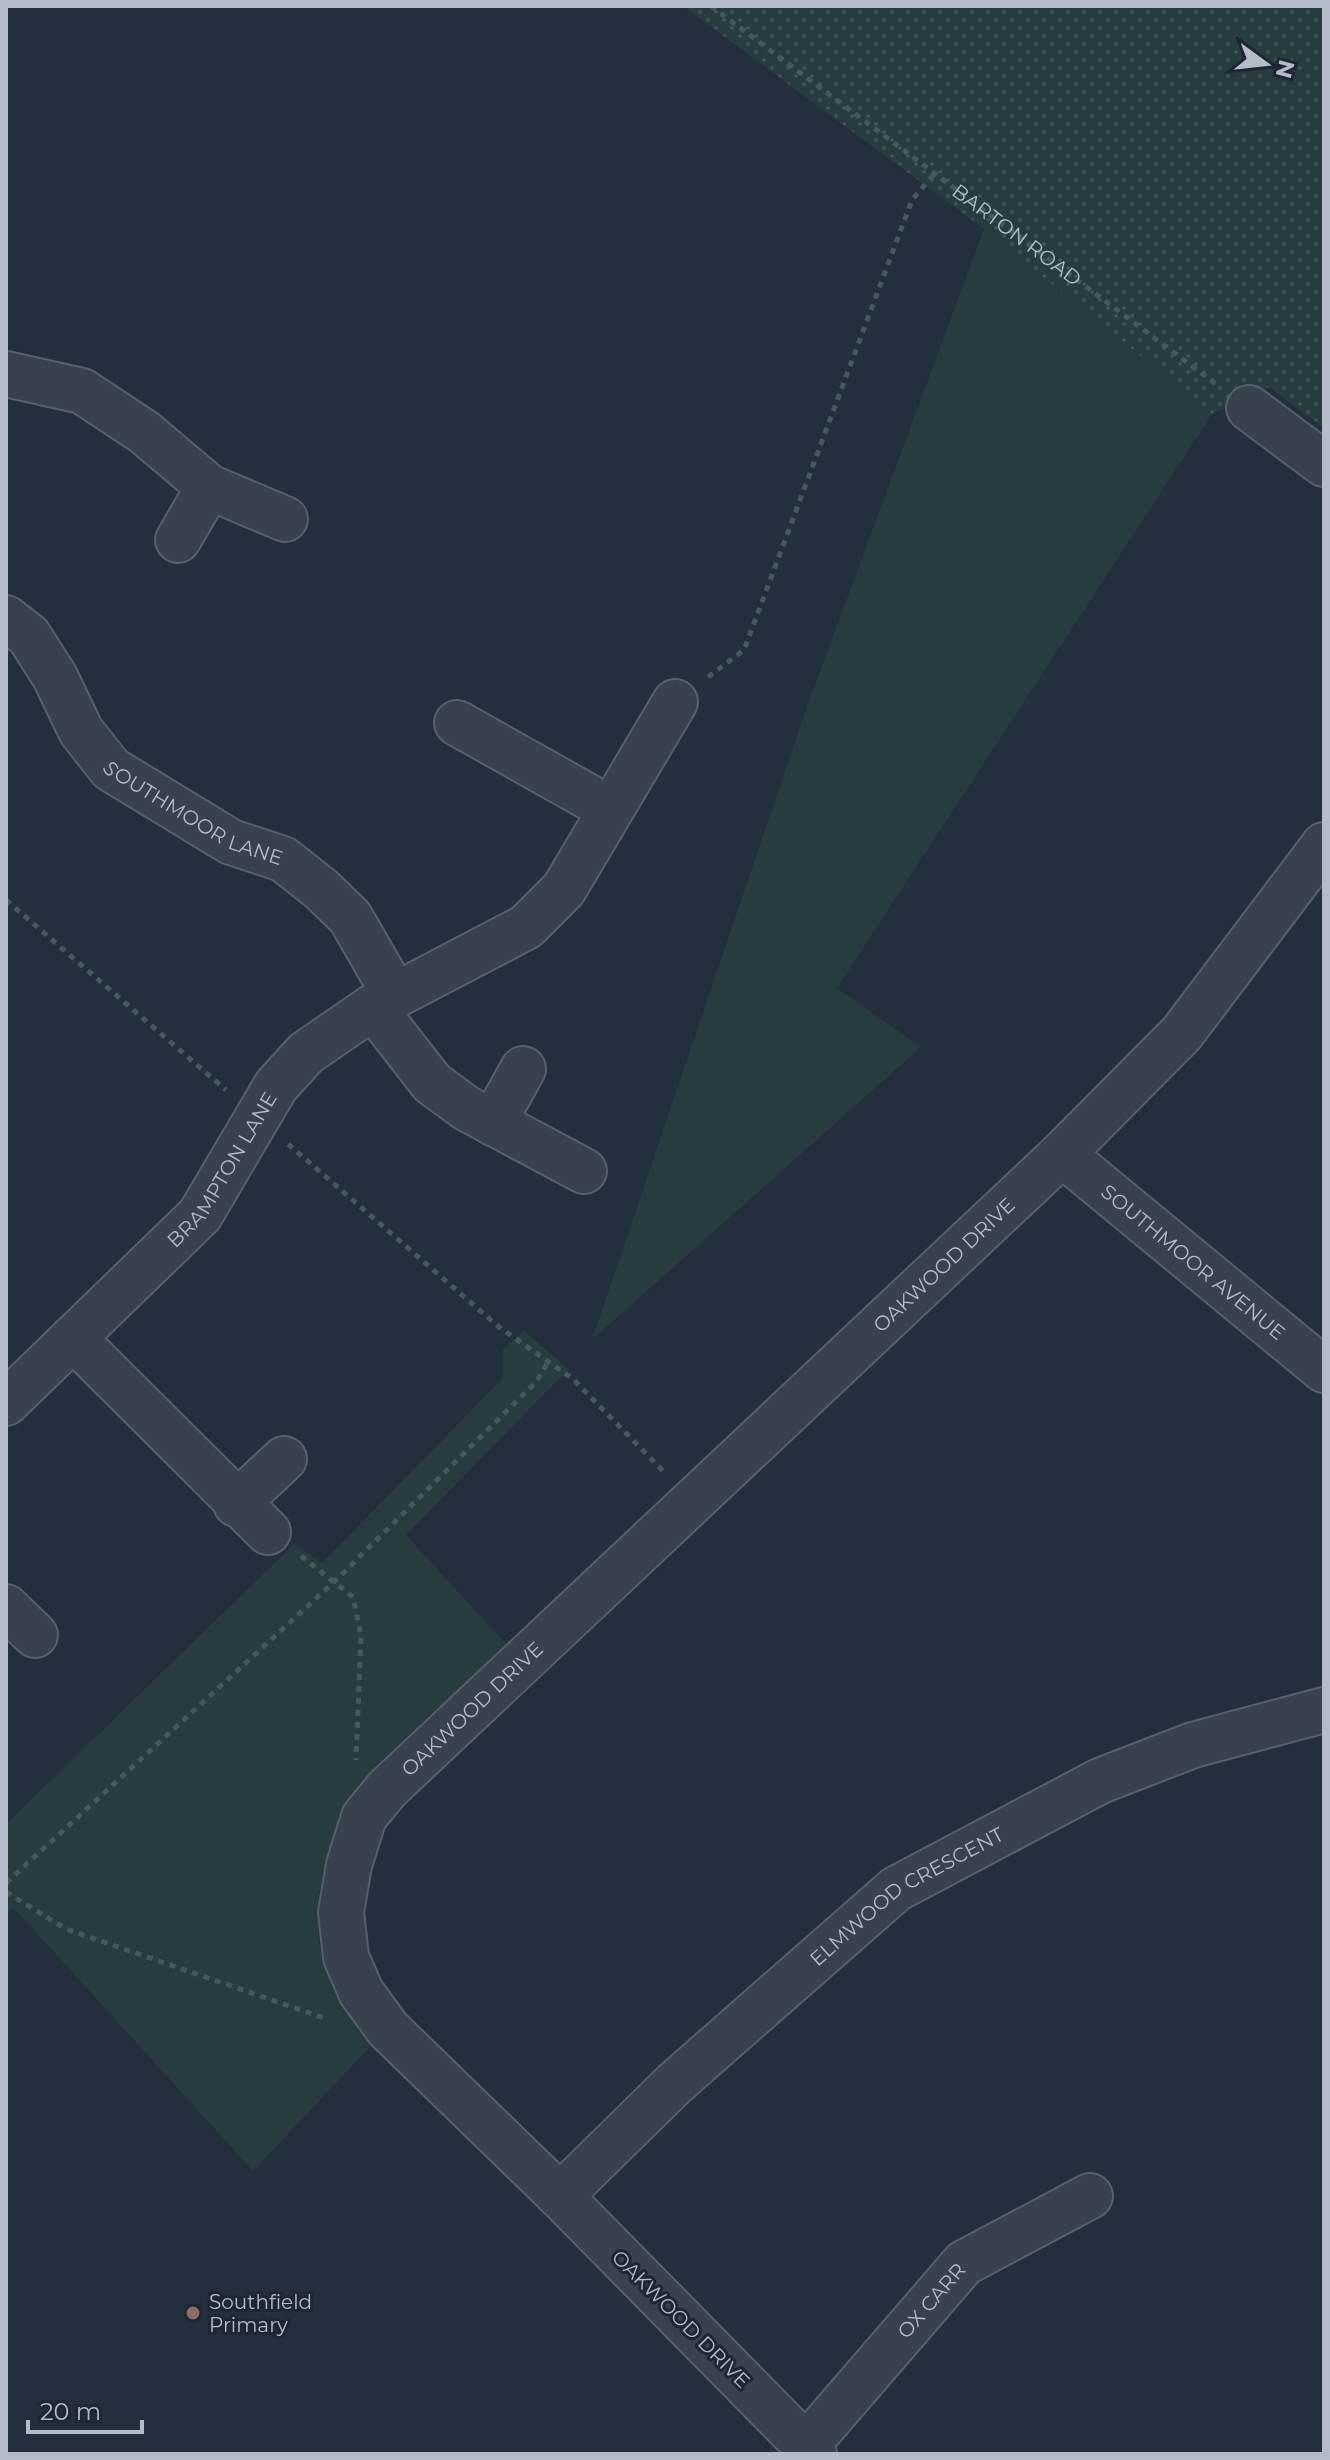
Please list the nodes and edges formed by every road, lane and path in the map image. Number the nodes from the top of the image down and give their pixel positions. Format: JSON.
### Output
{"nodes":[{"id":1,"x":711,"y":6,"type":"edge"},
{"id":2,"x":935,"y":173,"type":"junction"},
{"id":3,"x":6,"y":374,"type":"edge"},
{"id":4,"x":1249,"y":408,"type":"joint"},
{"id":5,"x":1324,"y":464,"type":"edge"},
{"id":6,"x":209,"y":487,"type":"junction"},
{"id":7,"x":285,"y":519,"type":"dead end"},
{"id":8,"x":178,"y":540,"type":"dead end"},
{"id":9,"x":6,"y":618,"type":"edge"},
{"id":10,"x":675,"y":702,"type":"joint"},
{"id":11,"x":457,"y":723,"type":"dead end"},
{"id":12,"x":610,"y":809,"type":"junction"},
{"id":13,"x":1324,"y":845,"type":"edge"},
{"id":14,"x":6,"y":900,"type":"edge"},
{"id":15,"x":384,"y":1001,"type":"junction"},
{"id":16,"x":523,"y":1069,"type":"dead end"},
{"id":17,"x":257,"y":1117,"type":"junction"},
{"id":18,"x":493,"y":1123,"type":"junction"},
{"id":19,"x":1062,"y":1154,"type":"junction"},
{"id":20,"x":584,"y":1171,"type":"dead end"},
{"id":21,"x":73,"y":1338,"type":"junction"},
{"id":22,"x":548,"y":1362,"type":"junction"},
{"id":23,"x":1324,"y":1370,"type":"edge"},
{"id":24,"x":6,"y":1403,"type":"edge"},
{"id":25,"x":284,"y":1459,"type":"dead end"},
{"id":26,"x":692,"y":1500,"type":"junction"},
{"id":27,"x":236,"y":1504,"type":"junction"},
{"id":28,"x":268,"y":1532,"type":"joint"},
{"id":29,"x":335,"y":1581,"type":"junction"},
{"id":30,"x":1324,"y":1710,"type":"edge"},
{"id":31,"x":364,"y":1817,"type":"junction"},
{"id":32,"x":6,"y":1883,"type":"edge"},
{"id":33,"x":6,"y":1892,"type":"edge"},
{"id":34,"x":388,"y":2029,"type":"junction"},
{"id":35,"x":560,"y":2196,"type":"junction"},
{"id":36,"x":1090,"y":2196,"type":"dead end"},
{"id":37,"x":810,"y":2450,"type":"edge"}],
"edges":[{"from":1,"to":2,"type":"path","name":"BARTON ROAD"},
{"from":2,"to":4,"type":"path","name":"BARTON ROAD"},
{"from":2,"to":10,"type":"path"},
{"from":3,"to":6,"type":"street"},
{"from":4,"to":5,"type":"street"},
{"from":6,"to":7,"type":"street"},
{"from":6,"to":8,"type":"street"},
{"from":9,"to":15,"type":"street","name":"SOUTHMOOR LANE"},
{"from":10,"to":12,"type":"street","name":"BRAMPTON LANE"},
{"from":11,"to":12,"type":"street"},
{"from":12,"to":15,"type":"street","name":"BRAMPTON LANE"},
{"from":13,"to":19,"type":"street","name":"OAKWOOD DRIVE"},
{"from":14,"to":17,"type":"path"},
{"from":15,"to":17,"type":"street","name":"BRAMPTON LANE"},
{"from":15,"to":18,"type":"street"},
{"from":16,"to":18,"type":"street"},
{"from":17,"to":21,"type":"street","name":"BRAMPTON LANE"},
{"from":17,"to":22,"type":"path"},
{"from":18,"to":20,"type":"street"},
{"from":19,"to":23,"type":"street","name":"SOUTHMOOR AVENUE"},
{"from":19,"to":26,"type":"street","name":"OAKWOOD DRIVE"},
{"from":21,"to":24,"type":"street","name":"BRAMPTON LANE"},
{"from":21,"to":27,"type":"street"},
{"from":22,"to":26,"type":"path"},
{"from":22,"to":29,"type":"path"},
{"from":25,"to":27,"type":"street"},
{"from":26,"to":31,"type":"street","name":"OAKWOOD DRIVE"},
{"from":27,"to":28,"type":"street"},
{"from":28,"to":29,"type":"path"},
{"from":29,"to":31,"type":"path"},
{"from":29,"to":32,"type":"path"},
{"from":30,"to":35,"type":"street","name":"ELMWOOD CRESCENT"},
{"from":31,"to":34,"type":"street","name":"OAKWOOD DRIVE"},
{"from":33,"to":34,"type":"path"},
{"from":34,"to":35,"type":"street","name":"OAKWOOD DRIVE"},
{"from":35,"to":37,"type":"street","name":"OAKWOOD DRIVE"},
{"from":36,"to":37,"type":"street","name":"OX CARR"}]}
